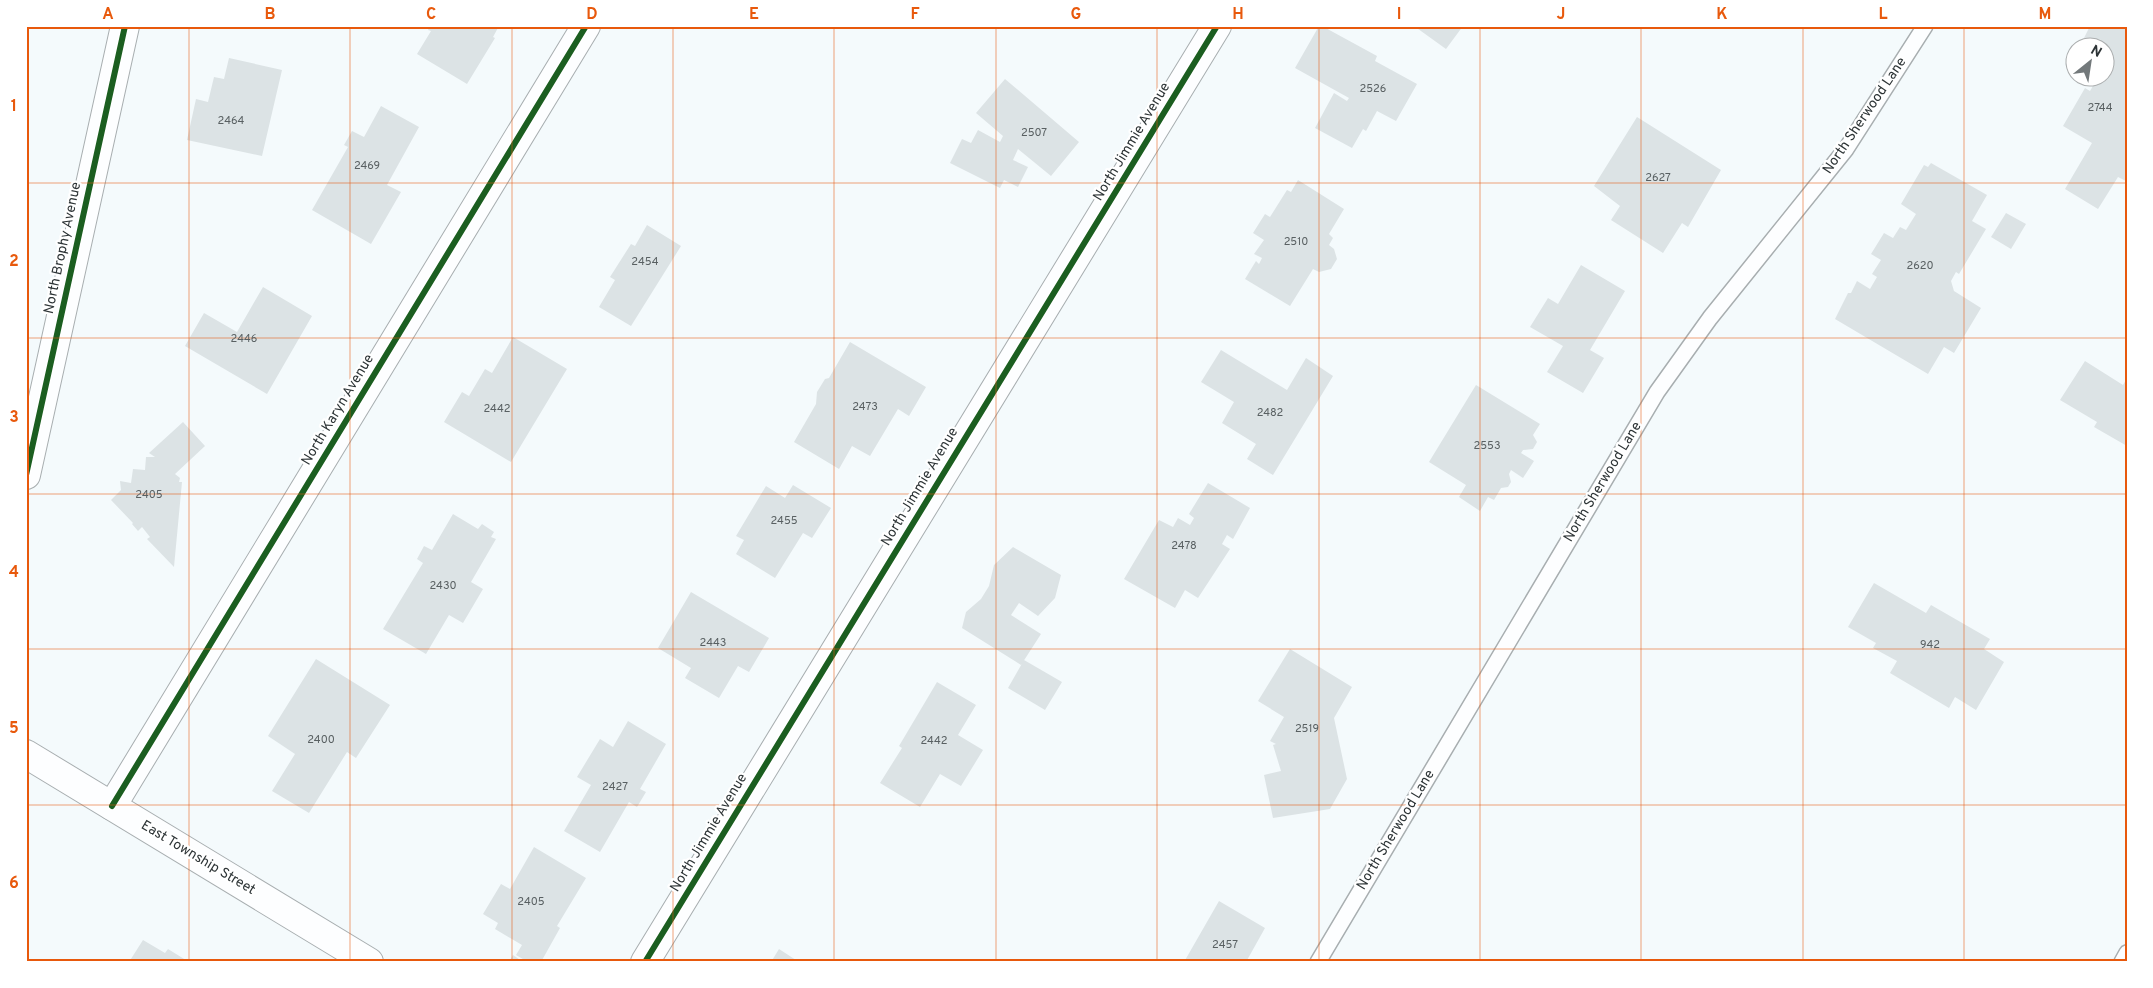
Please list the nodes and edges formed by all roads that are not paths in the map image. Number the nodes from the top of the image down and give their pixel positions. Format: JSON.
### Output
{"nodes":[{"id":1,"x":125,"y":26,"type":"edge"},
{"id":2,"x":586,"y":26,"type":"edge"},
{"id":3,"x":1217,"y":26,"type":"edge"},
{"id":4,"x":1925,"y":26,"type":"edge"},
{"id":5,"x":26,"y":475,"type":"edge"},
{"id":6,"x":26,"y":754,"type":"edge"},
{"id":7,"x":112,"y":806,"type":"junction"},
{"id":8,"x":2127,"y":953,"type":"edge"},
{"id":9,"x":369,"y":962,"type":"edge"},
{"id":10,"x":645,"y":962,"type":"edge"},
{"id":11,"x":1318,"y":962,"type":"edge"},
{"id":12,"x":2122,"y":962,"type":"edge"}],
"edges":[{"from":1,"to":5,"type":"street","name":"North Brophy Avenue"},
{"from":2,"to":7,"type":"street","name":"North Karyn Avenue"},
{"from":3,"to":10,"type":"street","name":"North Jimmie Avenue"},
{"from":4,"to":11,"type":"lane","name":"North Sherwood Lane"},
{"from":6,"to":7,"type":"street","name":"East Township Street"},
{"from":7,"to":9,"type":"street","name":"East Township Street"},
{"from":8,"to":12,"type":"lane"}]}
